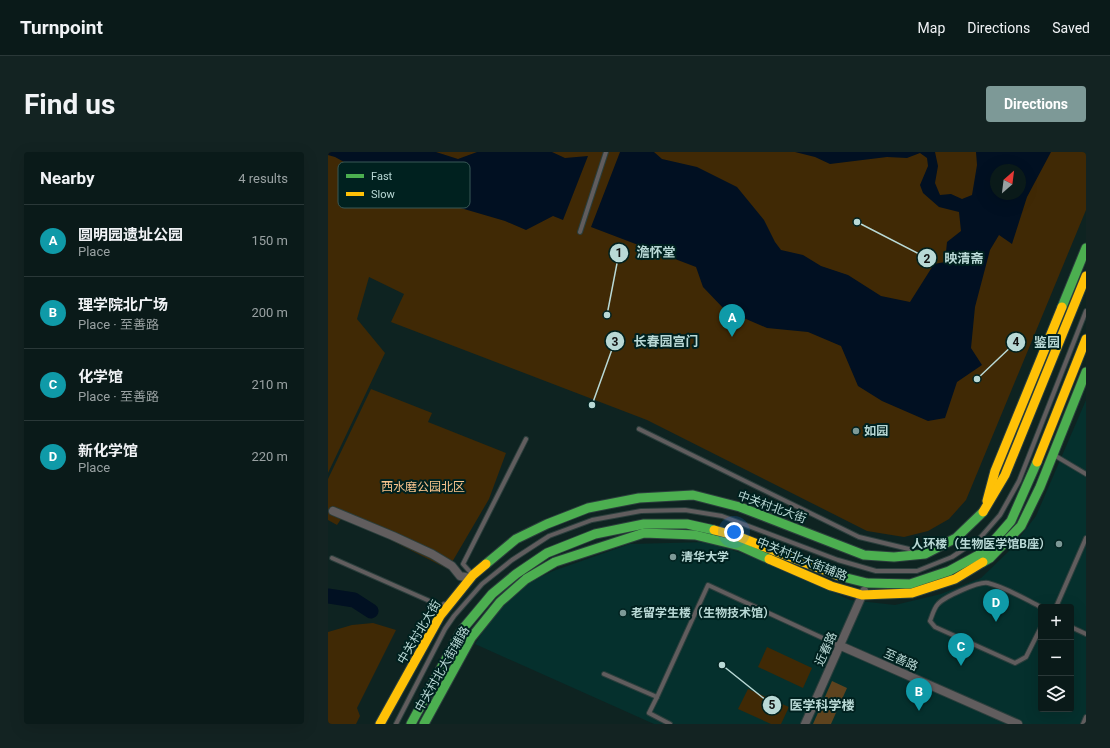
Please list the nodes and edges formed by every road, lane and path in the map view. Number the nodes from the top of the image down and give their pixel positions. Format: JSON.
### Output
{"nodes":[{"id":1,"x":606,"y":152,"type":"edge"},
{"id":2,"x":580,"y":232,"type":"dead end"},
{"id":3,"x":1086,"y":248,"type":"edge"},
{"id":4,"x":1086,"y":276,"type":"edge"},
{"id":5,"x":1086,"y":311,"type":"edge"},
{"id":6,"x":1086,"y":339,"type":"edge"},
{"id":7,"x":1073,"y":371,"type":"junction"},
{"id":8,"x":1085,"y":376,"type":"edge"},
{"id":9,"x":639,"y":429,"type":"dead end"},
{"id":10,"x":526,"y":439,"type":"dead end"},
{"id":11,"x":1052,"y":455,"type":"junction"},
{"id":12,"x":1086,"y":474,"type":"edge"},
{"id":13,"x":333,"y":511,"type":"dead end"},
{"id":14,"x":984,"y":511,"type":"junction"},
{"id":15,"x":1086,"y":538,"type":"edge"},
{"id":16,"x":925,"y":554,"type":"junction"},
{"id":17,"x":332,"y":558,"type":"dead end"},
{"id":18,"x":471,"y":577,"type":"junction"},
{"id":19,"x":867,"y":583,"type":"junction"},
{"id":20,"x":862,"y":595,"type":"junction"},
{"id":21,"x":452,"y":601,"type":"junction"},
{"id":22,"x":1057,"y":604,"type":"edge"},
{"id":23,"x":1038,"y":606,"type":"edge"},
{"id":24,"x":1074,"y":628,"type":"edge"},
{"id":25,"x":1038,"y":634,"type":"edge"},
{"id":26,"x":1086,"y":634,"type":"edge"},
{"id":27,"x":840,"y":646,"type":"junction"},
{"id":28,"x":604,"y":674,"type":"dead end"},
{"id":29,"x":656,"y":697,"type":"junction"},
{"id":30,"x":1086,"y":718,"type":"edge"},
{"id":31,"x":380,"y":724,"type":"edge"},
{"id":32,"x":396,"y":724,"type":"edge"},
{"id":33,"x":411,"y":724,"type":"edge"},
{"id":34,"x":424,"y":724,"type":"edge"},
{"id":35,"x":670,"y":724,"type":"edge"},
{"id":36,"x":806,"y":724,"type":"edge"},
{"id":37,"x":1018,"y":724,"type":"edge"},
{"id":38,"x":1083,"y":724,"type":"edge"}],
"edges":[{"from":1,"to":2,"type":"lane"},
{"from":3,"to":14,"type":"main road"},
{"from":4,"to":14,"type":"main road","name":"中关村北大街"},
{"from":5,"to":32,"type":"lane","name":"中关村北大街"},
{"from":6,"to":7,"type":"main road"},
{"from":7,"to":8,"type":"lane"},
{"from":7,"to":19,"type":"main road"},
{"from":8,"to":11,"type":"main road","name":"中关村北大街辅路"},
{"from":9,"to":16,"type":"lane"},
{"from":10,"to":18,"type":"lane"},
{"from":11,"to":12,"type":"lane"},
{"from":11,"to":20,"type":"main road","name":"中关村北大街辅路"},
{"from":13,"to":18,"type":"street"},
{"from":14,"to":16,"type":"main road","name":"中关村北大街"},
{"from":15,"to":22,"type":"lane"},
{"from":16,"to":18,"type":"main road","name":"中关村北大街"},
{"from":17,"to":21,"type":"lane"},
{"from":18,"to":21,"type":"main road","name":"中关村北大街"},
{"from":19,"to":20,"type":"street","name":"近春路"},
{"from":19,"to":33,"type":"main road"},
{"from":20,"to":27,"type":"street","name":"近春路"},
{"from":20,"to":34,"type":"main road","name":"中关村北大街辅路"},
{"from":21,"to":31,"type":"main road","name":"中关村北大街"},
{"from":23,"to":25,"type":"lane"},
{"from":24,"to":26,"type":"lane"},
{"from":27,"to":29,"type":"lane"},
{"from":27,"to":36,"type":"street","name":"近春路"},
{"from":27,"to":37,"type":"street","name":"至善路"},
{"from":28,"to":29,"type":"lane"},
{"from":29,"to":35,"type":"lane"},
{"from":30,"to":38,"type":"lane"}]}
